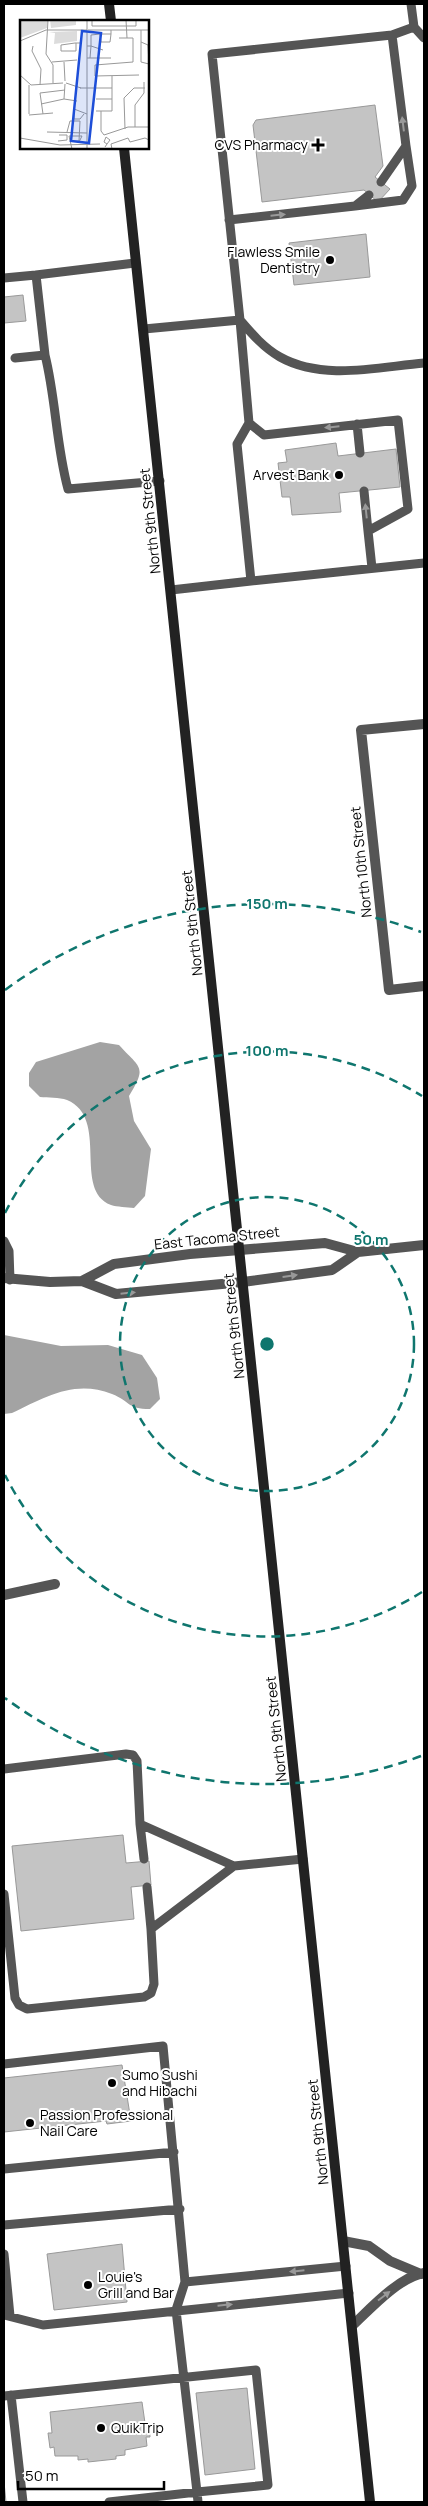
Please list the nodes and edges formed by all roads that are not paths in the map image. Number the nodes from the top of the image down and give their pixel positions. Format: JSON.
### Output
{"nodes":[{"id":1,"x":109,"y":4,"type":"edge"},
{"id":2,"x":411,"y":4,"type":"edge"},
{"id":3,"x":111,"y":20,"type":"edge"},
{"id":4,"x":424,"y":26,"type":"edge"},
{"id":5,"x":414,"y":27,"type":"junction"},
{"id":6,"x":392,"y":35,"type":"junction"},
{"id":7,"x":424,"y":38,"type":"edge"},
{"id":8,"x":406,"y":146,"type":"junction"},
{"id":9,"x":124,"y":149,"type":"edge"},
{"id":10,"x":381,"y":182,"type":"dead end"},
{"id":11,"x":369,"y":195,"type":"dead end"},
{"id":12,"x":355,"y":206,"type":"junction"},
{"id":13,"x":229,"y":220,"type":"junction"},
{"id":14,"x":136,"y":263,"type":"junction"},
{"id":15,"x":36,"y":275,"type":"junction"},
{"id":16,"x":4,"y":278,"type":"edge"},
{"id":17,"x":240,"y":320,"type":"junction"},
{"id":18,"x":144,"y":329,"type":"junction"},
{"id":19,"x":45,"y":355,"type":"junction"},
{"id":20,"x":15,"y":358,"type":"dead end"},
{"id":21,"x":424,"y":363,"type":"edge"},
{"id":22,"x":249,"y":423,"type":"junction"},
{"id":23,"x":357,"y":424,"type":"junction"},
{"id":24,"x":360,"y":453,"type":"dead end"},
{"id":25,"x":160,"y":482,"type":"junction"},
{"id":26,"x":364,"y":491,"type":"dead end"},
{"id":27,"x":368,"y":531,"type":"junction"},
{"id":28,"x":424,"y":563,"type":"edge"},
{"id":29,"x":372,"y":568,"type":"junction"},
{"id":30,"x":251,"y":581,"type":"junction"},
{"id":31,"x":171,"y":590,"type":"junction"},
{"id":32,"x":424,"y":724,"type":"edge"},
{"id":33,"x":424,"y":986,"type":"edge"},
{"id":34,"x":4,"y":1241,"type":"edge"},
{"id":35,"x":424,"y":1245,"type":"edge"},
{"id":36,"x":240,"y":1249,"type":"junction"},
{"id":37,"x":358,"y":1252,"type":"junction"},
{"id":38,"x":7,"y":1279,"type":"edge"},
{"id":39,"x":82,"y":1281,"type":"junction"},
{"id":40,"x":243,"y":1282,"type":"junction"},
{"id":41,"x":55,"y":1584,"type":"dead end"},
{"id":42,"x":4,"y":1595,"type":"edge"},
{"id":43,"x":4,"y":1769,"type":"edge"},
{"id":44,"x":140,"y":1824,"type":"junction"},
{"id":45,"x":144,"y":1859,"type":"dead end"},
{"id":46,"x":303,"y":1860,"type":"junction"},
{"id":47,"x":234,"y":1866,"type":"junction"},
{"id":48,"x":147,"y":1887,"type":"dead end"},
{"id":49,"x":4,"y":1894,"type":"edge"},
{"id":50,"x":151,"y":1929,"type":"junction"},
{"id":51,"x":4,"y":2064,"type":"edge"},
{"id":52,"x":174,"y":2152,"type":"junction"},
{"id":53,"x":4,"y":2170,"type":"edge"},
{"id":54,"x":180,"y":2209,"type":"junction"},
{"id":55,"x":4,"y":2225,"type":"edge"},
{"id":56,"x":343,"y":2241,"type":"junction"},
{"id":57,"x":4,"y":2254,"type":"edge"},
{"id":58,"x":346,"y":2266,"type":"junction"},
{"id":59,"x":423,"y":2273,"type":"edge"},
{"id":60,"x":185,"y":2282,"type":"junction"},
{"id":61,"x":348,"y":2292,"type":"junction"},
{"id":62,"x":176,"y":2310,"type":"junction"},
{"id":63,"x":7,"y":2316,"type":"edge"},
{"id":64,"x":352,"y":2326,"type":"junction"},
{"id":65,"x":183,"y":2376,"type":"junction"},
{"id":66,"x":7,"y":2395,"type":"edge"},
{"id":67,"x":197,"y":2492,"type":"junction"},
{"id":68,"x":23,"y":2502,"type":"edge"},
{"id":69,"x":109,"y":2502,"type":"edge"},
{"id":70,"x":198,"y":2502,"type":"edge"},
{"id":71,"x":370,"y":2502,"type":"edge"}],
"edges":[{"from":1,"to":3,"type":"main road"},
{"from":2,"to":5,"type":"lane"},
{"from":4,"to":5,"type":"lane"},
{"from":5,"to":6,"type":"lane"},
{"from":5,"to":7,"type":"lane"},
{"from":8,"to":6,"type":"lane","one_way":true},
{"from":6,"to":13,"type":"lane"},
{"from":8,"to":10,"type":"lane"},
{"from":8,"to":12,"type":"lane"},
{"from":9,"to":14,"type":"main road","name":"North 9th Street"},
{"from":11,"to":12,"type":"lane"},
{"from":13,"to":12,"type":"lane","one_way":true},
{"from":13,"to":17,"type":"lane"},
{"from":14,"to":15,"type":"lane"},
{"from":14,"to":18,"type":"main road","name":"North 9th Street"},
{"from":15,"to":16,"type":"lane"},
{"from":15,"to":19,"type":"lane"},
{"from":17,"to":18,"type":"lane"},
{"from":17,"to":21,"type":"lane"},
{"from":17,"to":22,"type":"lane"},
{"from":18,"to":25,"type":"main road","name":"North 9th Street"},
{"from":19,"to":20,"type":"lane"},
{"from":19,"to":25,"type":"lane"},
{"from":23,"to":22,"type":"lane","one_way":true},
{"from":22,"to":30,"type":"lane"},
{"from":23,"to":24,"type":"lane"},
{"from":23,"to":27,"type":"lane"},
{"from":25,"to":31,"type":"main road","name":"North 9th Street"},
{"from":27,"to":26,"type":"lane","one_way":true},
{"from":27,"to":29,"type":"lane"},
{"from":28,"to":29,"type":"lane"},
{"from":29,"to":30,"type":"lane"},
{"from":30,"to":31,"type":"lane"},
{"from":31,"to":36,"type":"main road","name":"North 9th Street"},
{"from":32,"to":33,"type":"street","name":"North 10th Street"},
{"from":34,"to":38,"type":"lane"},
{"from":35,"to":37,"type":"street","name":"East Tacoma Street"},
{"from":36,"to":37,"type":"street","name":"East Tacoma Street"},
{"from":36,"to":39,"type":"street","name":"East Tacoma Street"},
{"from":36,"to":40,"type":"main road","name":"North 9th Street"},
{"from":40,"to":37,"type":"street","name":"East Tacoma Street","one_way":true},
{"from":38,"to":39,"type":"street","name":"East Tacoma Street"},
{"from":39,"to":40,"type":"street","name":"East Tacoma Street","one_way":true},
{"from":40,"to":46,"type":"main road","name":"North 9th Street"},
{"from":41,"to":42,"type":"street"},
{"from":43,"to":44,"type":"lane"},
{"from":44,"to":45,"type":"lane"},
{"from":44,"to":47,"type":"lane"},
{"from":46,"to":47,"type":"lane"},
{"from":46,"to":56,"type":"main road","name":"North 9th Street"},
{"from":47,"to":50,"type":"lane"},
{"from":48,"to":50,"type":"lane"},
{"from":49,"to":50,"type":"lane"},
{"from":51,"to":52,"type":"lane"},
{"from":52,"to":53,"type":"lane"},
{"from":52,"to":54,"type":"lane"},
{"from":54,"to":55,"type":"lane"},
{"from":54,"to":60,"type":"lane"},
{"from":56,"to":58,"type":"main road","name":"North 9th Street"},
{"from":56,"to":59,"type":"street"},
{"from":57,"to":63,"type":"lane"},
{"from":58,"to":60,"type":"lane","one_way":true},
{"from":58,"to":61,"type":"main road","name":"North 9th Street"},
{"from":64,"to":59,"type":"street","one_way":true},
{"from":60,"to":62,"type":"lane"},
{"from":62,"to":61,"type":"lane","one_way":true},
{"from":61,"to":64,"type":"main road","name":"North 9th Street"},
{"from":62,"to":63,"type":"lane"},
{"from":62,"to":65,"type":"lane"},
{"from":64,"to":71,"type":"main road","name":"North 9th Street"},
{"from":65,"to":66,"type":"lane"},
{"from":65,"to":67,"type":"lane"},
{"from":65,"to":67,"type":"lane"},
{"from":66,"to":68,"type":"lane"},
{"from":67,"to":69,"type":"lane"},
{"from":67,"to":70,"type":"lane"}]}
